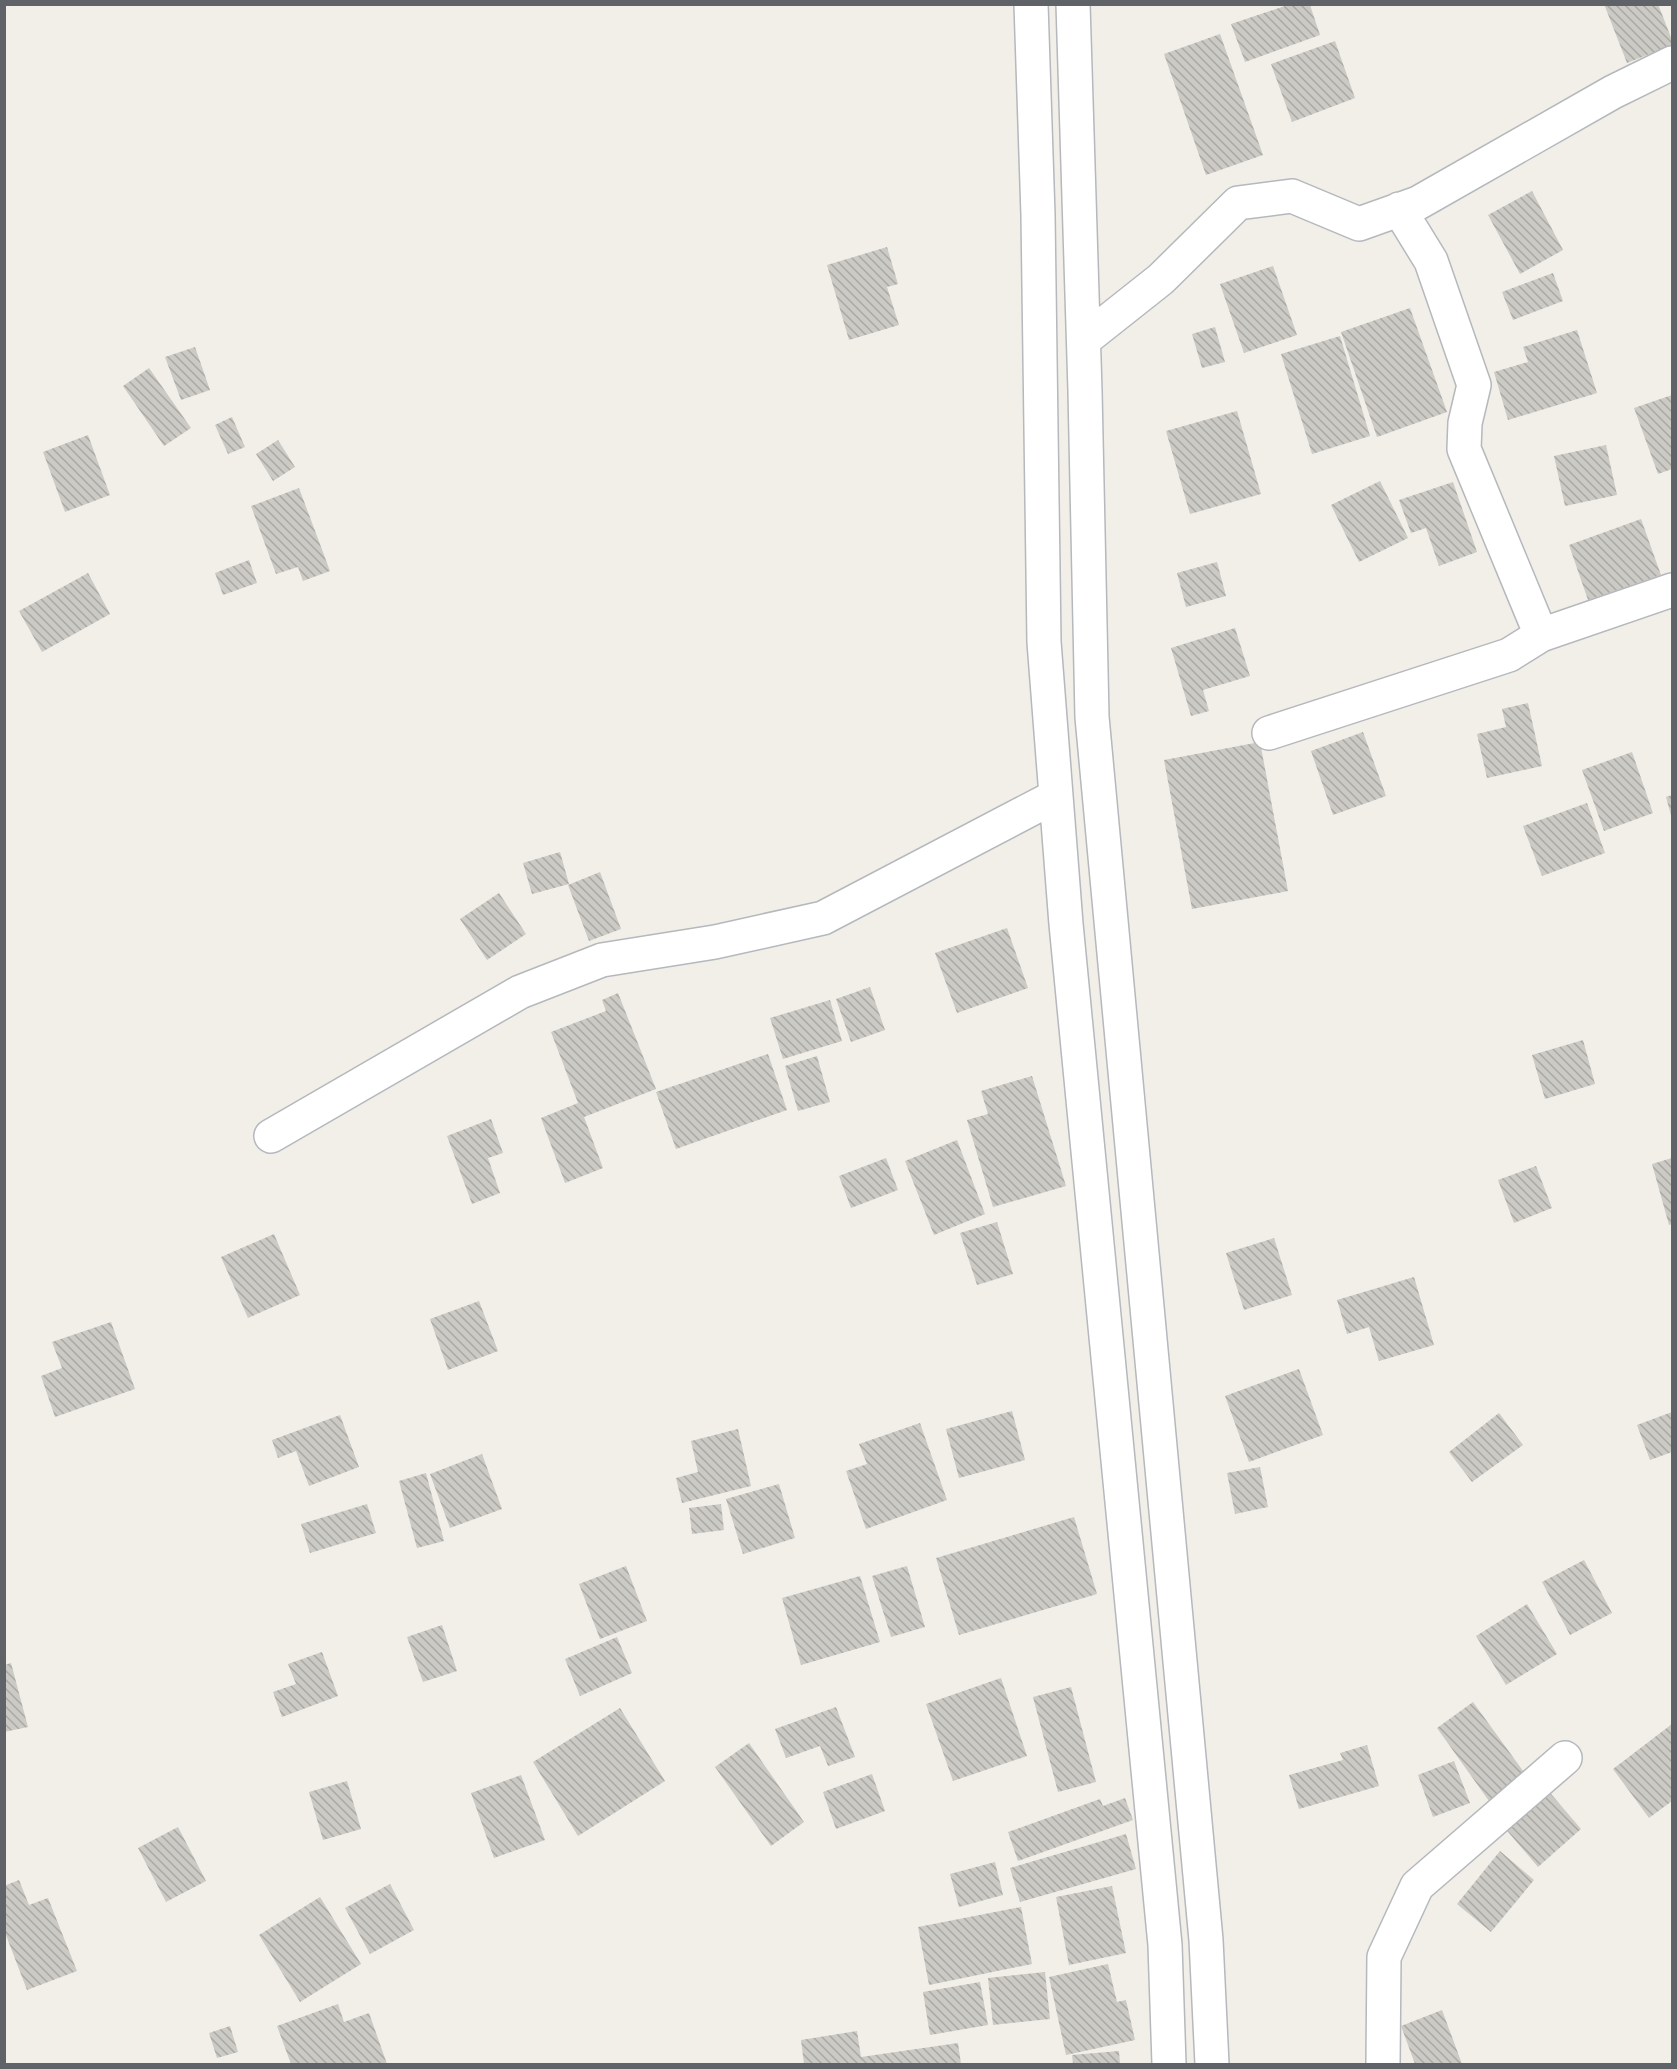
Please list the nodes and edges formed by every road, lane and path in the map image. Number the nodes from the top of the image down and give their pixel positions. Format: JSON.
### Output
{"nodes":[{"id":1,"x":1031,"y":4,"type":"edge"},
{"id":2,"x":1073,"y":4,"type":"edge"},
{"id":3,"x":1672,"y":63,"type":"edge"},
{"id":4,"x":1399,"y":209,"type":"junction"},
{"id":5,"x":1084,"y":340,"type":"junction"},
{"id":6,"x":1672,"y":590,"type":"edge"},
{"id":7,"x":1541,"y":635,"type":"junction"},
{"id":8,"x":1269,"y":733,"type":"dead end"},
{"id":9,"x":1096,"y":764,"type":"junction"},
{"id":10,"x":1055,"y":782,"type":"junction"},
{"id":11,"x":271,"y":1136,"type":"dead end"},
{"id":12,"x":1564,"y":1758,"type":"dead end"},
{"id":13,"x":1168,"y":2064,"type":"edge"},
{"id":14,"x":1212,"y":2064,"type":"edge"},
{"id":15,"x":1383,"y":2064,"type":"edge"}],
"edges":[{"from":1,"to":10,"type":"street"},
{"from":2,"to":5,"type":"street"},
{"from":3,"to":4,"type":"street"},
{"from":4,"to":5,"type":"street"},
{"from":4,"to":7,"type":"street"},
{"from":5,"to":9,"type":"street"},
{"from":6,"to":7,"type":"street"},
{"from":7,"to":8,"type":"street"},
{"from":9,"to":10,"type":"street"},
{"from":9,"to":14,"type":"street"},
{"from":10,"to":11,"type":"street"},
{"from":10,"to":13,"type":"street"},
{"from":12,"to":15,"type":"street"}]}
